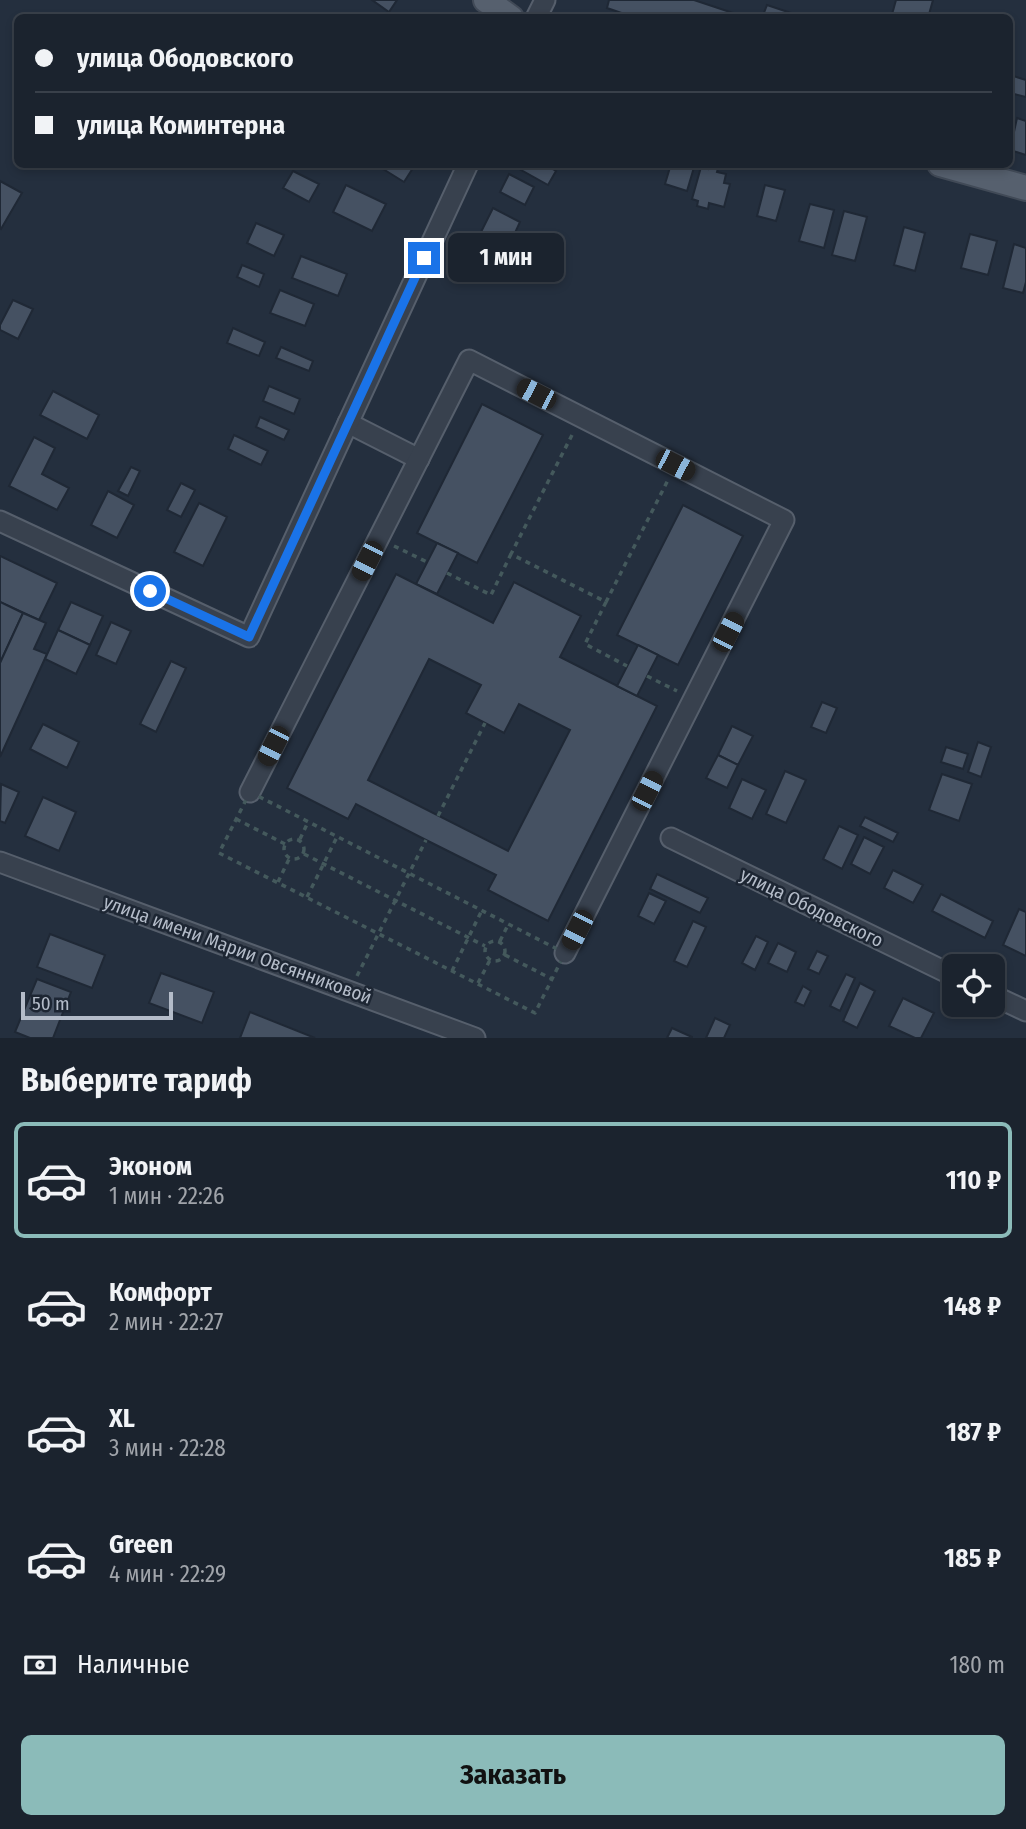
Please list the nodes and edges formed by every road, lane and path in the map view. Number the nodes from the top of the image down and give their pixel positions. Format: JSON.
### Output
{"nodes":[{"id":1,"x":486,"y":0,"type":"edge"},
{"id":2,"x":505,"y":14,"type":"edge"},
{"id":3,"x":466,"y":168,"type":"edge"},
{"id":4,"x":954,"y":168,"type":"edge"},
{"id":5,"x":1026,"y":188,"type":"edge"},
{"id":6,"x":581,"y":417,"type":"junction"},
{"id":7,"x":348,"y":423,"type":"junction"},
{"id":8,"x":419,"y":458,"type":"junction"},
{"id":9,"x":675,"y":465,"type":"junction"},
{"id":10,"x":0,"y":521,"type":"edge"},
{"id":11,"x":379,"y":538,"type":"junction"},
{"id":12,"x":511,"y":554,"type":"junction"},
{"id":13,"x":426,"y":562,"type":"dead end"},
{"id":14,"x":447,"y":573,"type":"dead end"},
{"id":15,"x":606,"y":602,"type":"junction"},
{"id":16,"x":627,"y":666,"type":"dead end"},
{"id":17,"x":648,"y":676,"type":"dead end"},
{"id":18,"x":694,"y":699,"type":"junction"},
{"id":19,"x":485,"y":723,"type":"dead end"},
{"id":20,"x":250,"y":792,"type":"junction"},
{"id":21,"x":438,"y":816,"type":"dead end"},
{"id":22,"x":236,"y":819,"type":"junction"},
{"id":23,"x":308,"y":822,"type":"junction"},
{"id":24,"x":337,"y":837,"type":"junction"},
{"id":25,"x":671,"y":838,"type":"dead end"},
{"id":26,"x":299,"y":840,"type":"junction"},
{"id":27,"x":426,"y":840,"type":"dead end"},
{"id":28,"x":285,"y":844,"type":"junction"},
{"id":29,"x":304,"y":854,"type":"junction"},
{"id":30,"x":290,"y":859,"type":"junction"},
{"id":31,"x":0,"y":862,"type":"edge"},
{"id":32,"x":323,"y":864,"type":"junction"},
{"id":33,"x":409,"y":873,"type":"junction"},
{"id":34,"x":278,"y":882,"type":"junction"},
{"id":35,"x":307,"y":897,"type":"junction"},
{"id":36,"x":395,"y":900,"type":"junction"},
{"id":37,"x":482,"y":911,"type":"junction"},
{"id":38,"x":509,"y":924,"type":"junction"},
{"id":39,"x":378,"y":933,"type":"junction"},
{"id":40,"x":468,"y":937,"type":"junction"},
{"id":41,"x":500,"y":942,"type":"junction"},
{"id":42,"x":485,"y":946,"type":"junction"},
{"id":43,"x":565,"y":953,"type":"junction"},
{"id":44,"x":505,"y":955,"type":"junction"},
{"id":45,"x":490,"y":960,"type":"junction"},
{"id":46,"x":942,"y":970,"type":"edge"},
{"id":47,"x":452,"y":971,"type":"junction"},
{"id":48,"x":552,"y":979,"type":"junction"},
{"id":49,"x":478,"y":984,"type":"junction"},
{"id":50,"x":349,"y":990,"type":"junction"},
{"id":51,"x":1005,"y":1001,"type":"edge"},
{"id":52,"x":1026,"y":1011,"type":"edge"},
{"id":53,"x":475,"y":1038,"type":"edge"}],
"edges":[{"from":1,"to":2,"type":"main road"},
{"from":3,"to":7,"type":"street"},
{"from":4,"to":5,"type":"main road"},
{"from":6,"to":8,"type":"street"},
{"from":6,"to":9,"type":"street"},
{"from":6,"to":12,"type":"path"},
{"from":7,"to":8,"type":"street"},
{"from":7,"to":10,"type":"street"},
{"from":8,"to":11,"type":"street"},
{"from":9,"to":15,"type":"path"},
{"from":9,"to":18,"type":"street"},
{"from":11,"to":13,"type":"path"},
{"from":11,"to":20,"type":"street"},
{"from":12,"to":14,"type":"path"},
{"from":12,"to":15,"type":"path"},
{"from":15,"to":16,"type":"path"},
{"from":17,"to":18,"type":"path"},
{"from":18,"to":43,"type":"street"},
{"from":19,"to":21,"type":"path"},
{"from":20,"to":22,"type":"path"},
{"from":20,"to":23,"type":"path"},
{"from":22,"to":28,"type":"path"},
{"from":22,"to":34,"type":"path"},
{"from":23,"to":24,"type":"path"},
{"from":23,"to":26,"type":"path"},
{"from":24,"to":32,"type":"path"},
{"from":24,"to":33,"type":"path"},
{"from":25,"to":46,"type":"street","name":"улица Ободовского"},
{"from":26,"to":28,"type":"path"},
{"from":26,"to":29,"type":"path"},
{"from":27,"to":33,"type":"path"},
{"from":28,"to":30,"type":"path"},
{"from":29,"to":30,"type":"path"},
{"from":29,"to":32,"type":"path"},
{"from":30,"to":34,"type":"path"},
{"from":31,"to":50,"type":"street","name":"улица имени Марии Овсянниковой"},
{"from":32,"to":35,"type":"path"},
{"from":32,"to":36,"type":"path"},
{"from":33,"to":36,"type":"path"},
{"from":33,"to":37,"type":"path"},
{"from":34,"to":35,"type":"path"},
{"from":35,"to":39,"type":"path"},
{"from":36,"to":39,"type":"path"},
{"from":36,"to":40,"type":"path"},
{"from":37,"to":38,"type":"path"},
{"from":37,"to":40,"type":"path"},
{"from":38,"to":41,"type":"path"},
{"from":38,"to":43,"type":"path"},
{"from":39,"to":47,"type":"path"},
{"from":39,"to":50,"type":"path"},
{"from":40,"to":42,"type":"path"},
{"from":40,"to":47,"type":"path"},
{"from":41,"to":42,"type":"path"},
{"from":41,"to":44,"type":"path"},
{"from":42,"to":45,"type":"path"},
{"from":43,"to":48,"type":"path"},
{"from":44,"to":45,"type":"path"},
{"from":44,"to":48,"type":"path"},
{"from":45,"to":49,"type":"path"},
{"from":47,"to":49,"type":"path"},
{"from":48,"to":49,"type":"path"},
{"from":50,"to":53,"type":"street","name":"улица имени Марии Овсянниковой"},
{"from":51,"to":52,"type":"street"}]}
